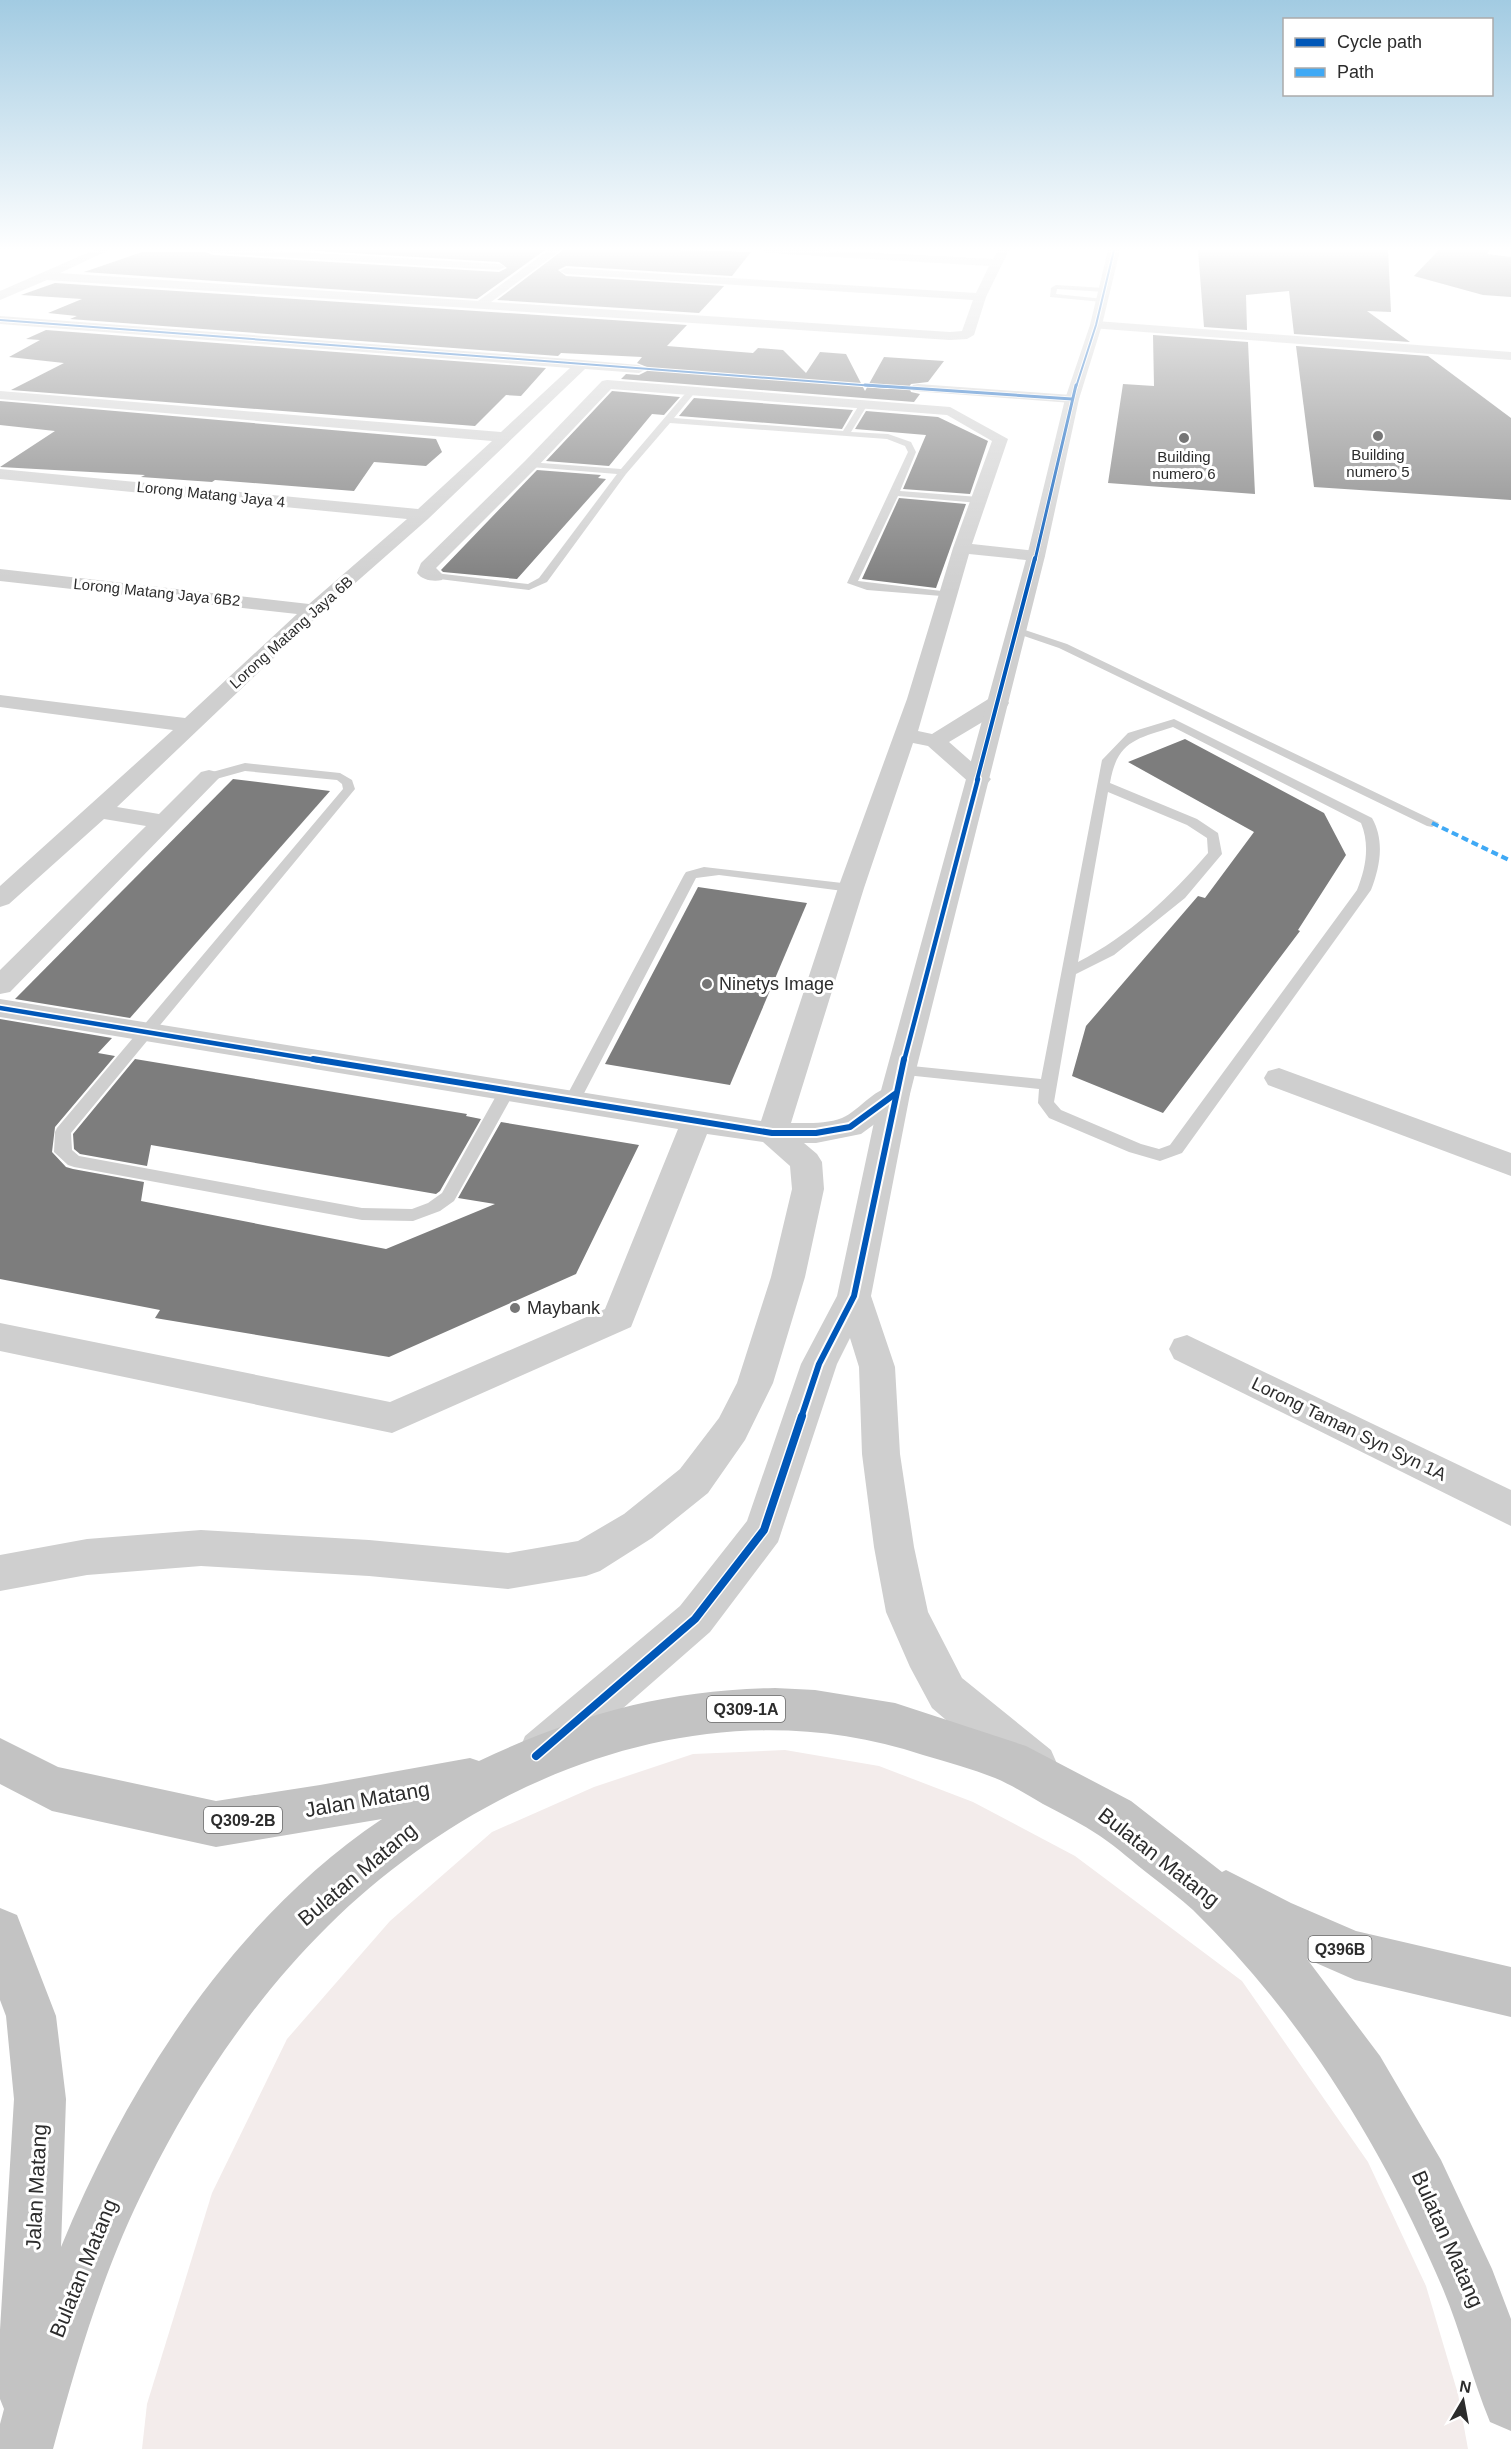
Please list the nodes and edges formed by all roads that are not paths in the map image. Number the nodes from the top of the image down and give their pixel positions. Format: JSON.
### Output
{"nodes":[{"id":1,"x":582,"y":364,"type":"edge"},
{"id":2,"x":586,"y":364,"type":"edge"},
{"id":3,"x":1083,"y":364,"type":"edge"},
{"id":4,"x":803,"y":381,"type":"junction"},
{"id":5,"x":693,"y":390,"type":"junction"},
{"id":6,"x":0,"y":395,"type":"edge"},
{"id":7,"x":791,"y":398,"type":"junction"},
{"id":8,"x":1072,"y":399,"type":"junction"},
{"id":9,"x":864,"y":404,"type":"junction"},
{"id":10,"x":669,"y":420,"type":"junction"},
{"id":11,"x":845,"y":434,"type":"junction"},
{"id":12,"x":505,"y":436,"type":"junction"},
{"id":13,"x":531,"y":464,"type":"junction"},
{"id":14,"x":623,"y":472,"type":"junction"},
{"id":15,"x":0,"y":474,"type":"edge"},
{"id":16,"x":474,"y":483,"type":"junction"},
{"id":17,"x":507,"y":488,"type":"junction"},
{"id":18,"x":896,"y":493,"type":"junction"},
{"id":19,"x":979,"y":500,"type":"junction"},
{"id":20,"x":422,"y":514,"type":"junction"},
{"id":21,"x":962,"y":548,"type":"junction"},
{"id":22,"x":1036,"y":556,"type":"junction"},
{"id":23,"x":0,"y":575,"type":"edge"},
{"id":24,"x":435,"y":576,"type":"joint"},
{"id":25,"x":950,"y":595,"type":"junction"},
{"id":26,"x":313,"y":610,"type":"junction"},
{"id":27,"x":1016,"y":630,"type":"junction"},
{"id":28,"x":0,"y":701,"type":"edge"},
{"id":29,"x":998,"y":703,"type":"junction"},
{"id":30,"x":1203,"y":713,"type":"junction"},
{"id":31,"x":1174,"y":723,"type":"junction"},
{"id":32,"x":188,"y":725,"type":"junction"},
{"id":33,"x":904,"y":735,"type":"junction"},
{"id":34,"x":935,"y":741,"type":"junction"},
{"id":35,"x":209,"y":777,"type":"joint"},
{"id":36,"x":979,"y":779,"type":"junction"},
{"id":37,"x":1103,"y":785,"type":"junction"},
{"id":38,"x":99,"y":811,"type":"junction"},
{"id":39,"x":165,"y":822,"type":"junction"},
{"id":40,"x":1432,"y":823,"type":"dead end"},
{"id":41,"x":852,"y":888,"type":"junction"},
{"id":42,"x":5,"y":889,"type":"edge"},
{"id":43,"x":1069,"y":972,"type":"junction"},
{"id":44,"x":0,"y":986,"type":"edge"},
{"id":45,"x":0,"y":1008,"type":"edge"},
{"id":46,"x":147,"y":1031,"type":"junction"},
{"id":47,"x":1279,"y":1078,"type":"dead end"},
{"id":48,"x":899,"y":1082,"type":"junction"},
{"id":49,"x":1048,"y":1085,"type":"junction"},
{"id":50,"x":507,"y":1091,"type":"junction"},
{"id":51,"x":573,"y":1101,"type":"junction"},
{"id":52,"x":696,"y":1122,"type":"junction"},
{"id":53,"x":772,"y":1132,"type":"junction"},
{"id":54,"x":1509,"y":1158,"type":"edge"},
{"id":55,"x":854,"y":1296,"type":"junction"},
{"id":56,"x":0,"y":1337,"type":"edge"},
{"id":57,"x":1187,"y":1349,"type":"dead end"},
{"id":58,"x":1511,"y":1509,"type":"edge"},
{"id":59,"x":0,"y":1573,"type":"edge"},
{"id":60,"x":536,"y":1756,"type":"junction"},
{"id":61,"x":0,"y":1760,"type":"edge"},
{"id":62,"x":493,"y":1776,"type":"junction"},
{"id":63,"x":1054,"y":1782,"type":"junction"},
{"id":64,"x":1183,"y":1870,"type":"junction"},
{"id":65,"x":0,"y":1932,"type":"edge"},
{"id":66,"x":1511,"y":1992,"type":"edge"},
{"id":67,"x":1506,"y":2363,"type":"edge"},
{"id":68,"x":23,"y":2449,"type":"edge"}],
"edges":[{"from":1,"to":12,"type":"street","name":"Lorong Matang Jaya 6B"},
{"from":2,"to":4,"type":"street"},
{"from":3,"to":8,"type":"street"},
{"from":4,"to":7,"type":"street"},
{"from":4,"to":8,"type":"street"},
{"from":5,"to":7,"type":"street"},
{"from":5,"to":10,"type":"lane"},
{"from":5,"to":13,"type":"street"},
{"from":6,"to":12,"type":"street"},
{"from":7,"to":9,"type":"street"},
{"from":8,"to":22,"type":"street"},
{"from":9,"to":11,"type":"lane"},
{"from":9,"to":19,"type":"street"},
{"from":10,"to":11,"type":"lane"},
{"from":10,"to":14,"type":"lane"},
{"from":11,"to":18,"type":"lane"},
{"from":12,"to":16,"type":"street","name":"Lorong Matang Jaya 6B"},
{"from":13,"to":14,"type":"lane"},
{"from":13,"to":17,"type":"street"},
{"from":14,"to":24,"type":"lane"},
{"from":15,"to":20,"type":"street","name":"Lorong Matang Jaya 4"},
{"from":16,"to":17,"type":"street"},
{"from":16,"to":20,"type":"street","name":"Lorong Matang Jaya 6B"},
{"from":17,"to":24,"type":"street"},
{"from":18,"to":19,"type":"lane"},
{"from":18,"to":25,"type":"lane"},
{"from":19,"to":21,"type":"street"},
{"from":20,"to":26,"type":"street","name":"Lorong Matang Jaya 6B"},
{"from":21,"to":22,"type":"street"},
{"from":21,"to":25,"type":"street"},
{"from":22,"to":27,"type":"street"},
{"from":23,"to":26,"type":"street","name":"Lorong Matang Jaya 6B2"},
{"from":25,"to":33,"type":"street"},
{"from":26,"to":32,"type":"street","name":"Lorong Matang Jaya 6B"},
{"from":27,"to":29,"type":"street"},
{"from":27,"to":30,"type":"lane"},
{"from":28,"to":32,"type":"street"},
{"from":29,"to":34,"type":"street"},
{"from":29,"to":36,"type":"street"},
{"from":30,"to":31,"type":"lane"},
{"from":30,"to":40,"type":"lane"},
{"from":31,"to":37,"type":"lane"},
{"from":31,"to":49,"type":"lane"},
{"from":32,"to":38,"type":"street","name":"Lorong Matang Jaya 6B"},
{"from":33,"to":34,"type":"street"},
{"from":33,"to":41,"type":"street"},
{"from":34,"to":36,"type":"street"},
{"from":35,"to":39,"type":"street"},
{"from":35,"to":46,"type":"lane"},
{"from":36,"to":48,"type":"street"},
{"from":37,"to":43,"type":"lane"},
{"from":37,"to":43,"type":"lane"},
{"from":38,"to":39,"type":"street"},
{"from":38,"to":42,"type":"street","name":"Lorong Matang Jaya 6B"},
{"from":39,"to":44,"type":"street"},
{"from":41,"to":51,"type":"lane"},
{"from":41,"to":53,"type":"street"},
{"from":43,"to":49,"type":"lane"},
{"from":45,"to":46,"type":"street"},
{"from":46,"to":50,"type":"street"},
{"from":46,"to":50,"type":"lane"},
{"from":47,"to":54,"type":"street"},
{"from":48,"to":49,"type":"lane"},
{"from":48,"to":53,"type":"street"},
{"from":48,"to":55,"type":"street"},
{"from":50,"to":51,"type":"street"},
{"from":51,"to":52,"type":"street"},
{"from":52,"to":53,"type":"street"},
{"from":52,"to":56,"type":"street"},
{"from":53,"to":59,"type":"street"},
{"from":55,"to":60,"type":"street"},
{"from":55,"to":63,"type":"street"},
{"from":57,"to":58,"type":"street","name":"Lorong Taman Syn Syn 1A"},
{"from":60,"to":62,"type":"main road","name":"Bulatan Matang","number":"Q309-1A"},
{"from":60,"to":63,"type":"main road","name":"Bulatan Matang","number":"Q309-1A"},
{"from":61,"to":62,"type":"main road","name":"Jalan Matang","number":"Q309-2B"},
{"from":62,"to":68,"type":"main road","name":"Bulatan Matang","number":"Q309-1A"},
{"from":63,"to":64,"type":"main road","name":"Bulatan Matang","number":"Q309-1A"},
{"from":64,"to":66,"type":"main road","number":"Q396B"},
{"from":64,"to":67,"type":"main road","name":"Bulatan Matang","number":"Q309-1A"},
{"from":65,"to":68,"type":"main road","name":"Jalan Matang"}]}
